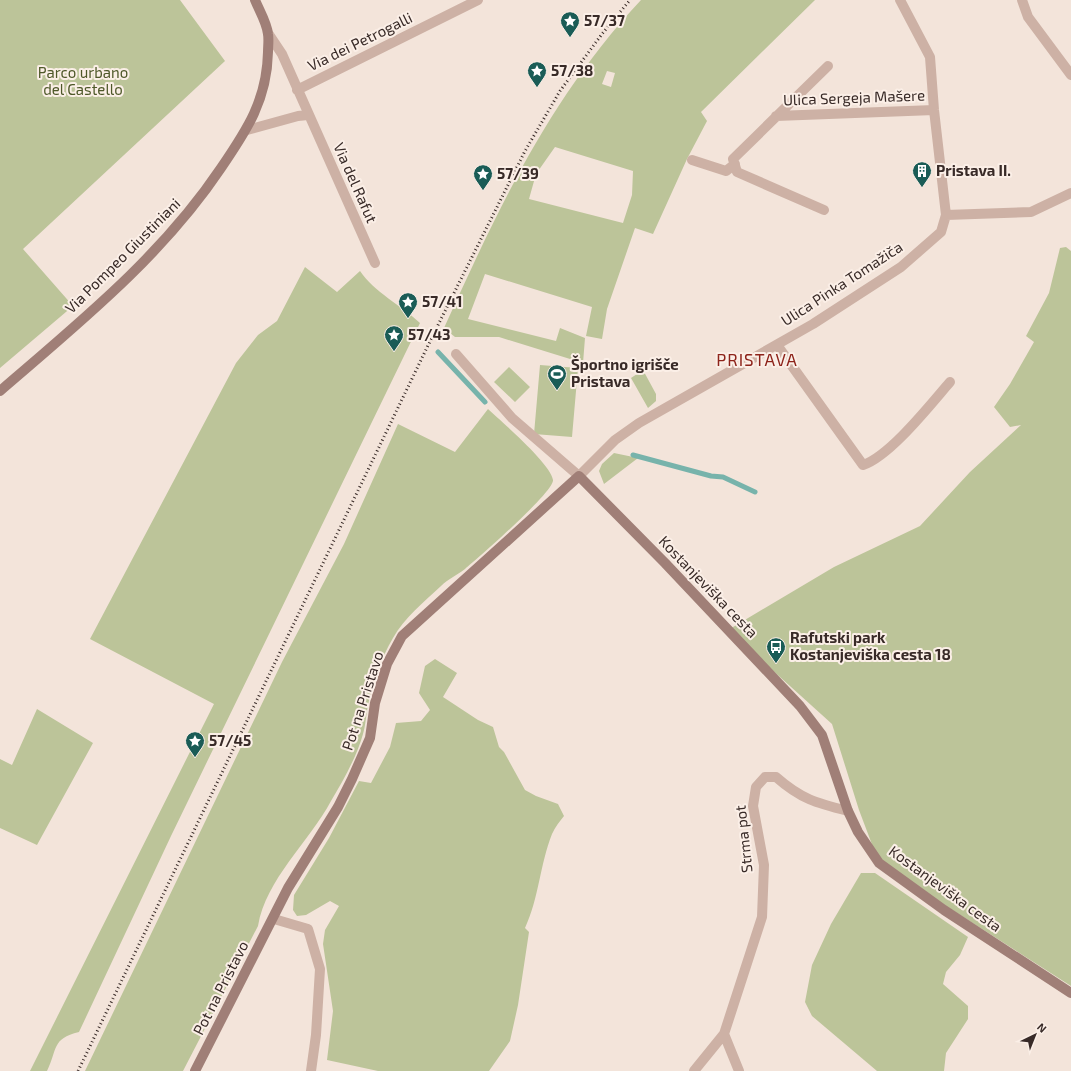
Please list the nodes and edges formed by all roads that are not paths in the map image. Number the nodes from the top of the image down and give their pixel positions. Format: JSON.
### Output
{"nodes":[{"id":1,"x":255,"y":0,"type":"edge"},
{"id":2,"x":478,"y":0,"type":"edge"},
{"id":3,"x":900,"y":0,"type":"edge"},
{"id":4,"x":1022,"y":0,"type":"edge"},
{"id":5,"x":268,"y":34,"type":"junction"},
{"id":6,"x":828,"y":66,"type":"dead end"},
{"id":7,"x":1071,"y":75,"type":"edge"},
{"id":8,"x":297,"y":90,"type":"junction"},
{"id":9,"x":934,"y":110,"type":"junction"},
{"id":10,"x":308,"y":115,"type":"junction"},
{"id":11,"x":776,"y":116,"type":"junction"},
{"id":12,"x":247,"y":130,"type":"junction"},
{"id":13,"x":692,"y":160,"type":"dead end"},
{"id":14,"x":735,"y":164,"type":"junction"},
{"id":15,"x":1071,"y":193,"type":"edge"},
{"id":16,"x":824,"y":210,"type":"dead end"},
{"id":17,"x":946,"y":215,"type":"junction"},
{"id":18,"x":375,"y":263,"type":"dead end"},
{"id":19,"x":777,"y":345,"type":"junction"},
{"id":20,"x":456,"y":354,"type":"dead end"},
{"id":21,"x":950,"y":382,"type":"dead end"},
{"id":22,"x":0,"y":391,"type":"edge"},
{"id":23,"x":579,"y":476,"type":"junction"},
{"id":24,"x":848,"y":811,"type":"junction"},
{"id":25,"x":274,"y":919,"type":"junction"},
{"id":26,"x":1071,"y":993,"type":"edge"},
{"id":27,"x":724,"y":1034,"type":"junction"},
{"id":28,"x":195,"y":1071,"type":"edge"},
{"id":29,"x":311,"y":1071,"type":"edge"},
{"id":30,"x":694,"y":1071,"type":"edge"},
{"id":31,"x":739,"y":1071,"type":"edge"}],
"edges":[{"from":1,"to":5,"type":"street","name":"Via del Rafut"},
{"from":2,"to":8,"type":"street","name":"Via dei Petrogalli"},
{"from":3,"to":9,"type":"street","name":"Ulica Pinka Tomažiča"},
{"from":4,"to":7,"type":"street"},
{"from":5,"to":8,"type":"street","name":"Via del Rafut"},
{"from":5,"to":12,"type":"street","name":"Via Pompeo Giustiniani"},
{"from":6,"to":11,"type":"street","name":"Ulica Sergeja Mašere"},
{"from":8,"to":10,"type":"street","name":"Via del Rafut"},
{"from":9,"to":11,"type":"street","name":"Ulica Sergeja Mašere"},
{"from":9,"to":17,"type":"street","name":"Ulica Pinka Tomažiča"},
{"from":10,"to":12,"type":"street"},
{"from":10,"to":18,"type":"street","name":"Via del Rafut"},
{"from":11,"to":14,"type":"street","name":"Ulica Sergeja Mašere"},
{"from":12,"to":22,"type":"street","name":"Via Pompeo Giustiniani"},
{"from":13,"to":14,"type":"street"},
{"from":14,"to":16,"type":"street"},
{"from":15,"to":17,"type":"street"},
{"from":17,"to":19,"type":"street","name":"Ulica Pinka Tomažiča"},
{"from":19,"to":21,"type":"street","name":"Ulica Pinka Tomažiča"},
{"from":19,"to":23,"type":"street","name":"Ulica Pinka Tomažiča"},
{"from":20,"to":23,"type":"street","name":"Kostanjeviška cesta"},
{"from":23,"to":24,"type":"street","name":"Kostanjeviška cesta"},
{"from":23,"to":25,"type":"street","name":"Pot na Pristavo"},
{"from":24,"to":26,"type":"street","name":"Kostanjeviška cesta"},
{"from":24,"to":27,"type":"street","name":"Strma pot"},
{"from":25,"to":28,"type":"street","name":"Pot na Pristavo"},
{"from":25,"to":29,"type":"street"},
{"from":27,"to":30,"type":"street","name":"Strma pot"},
{"from":27,"to":31,"type":"street"}]}
